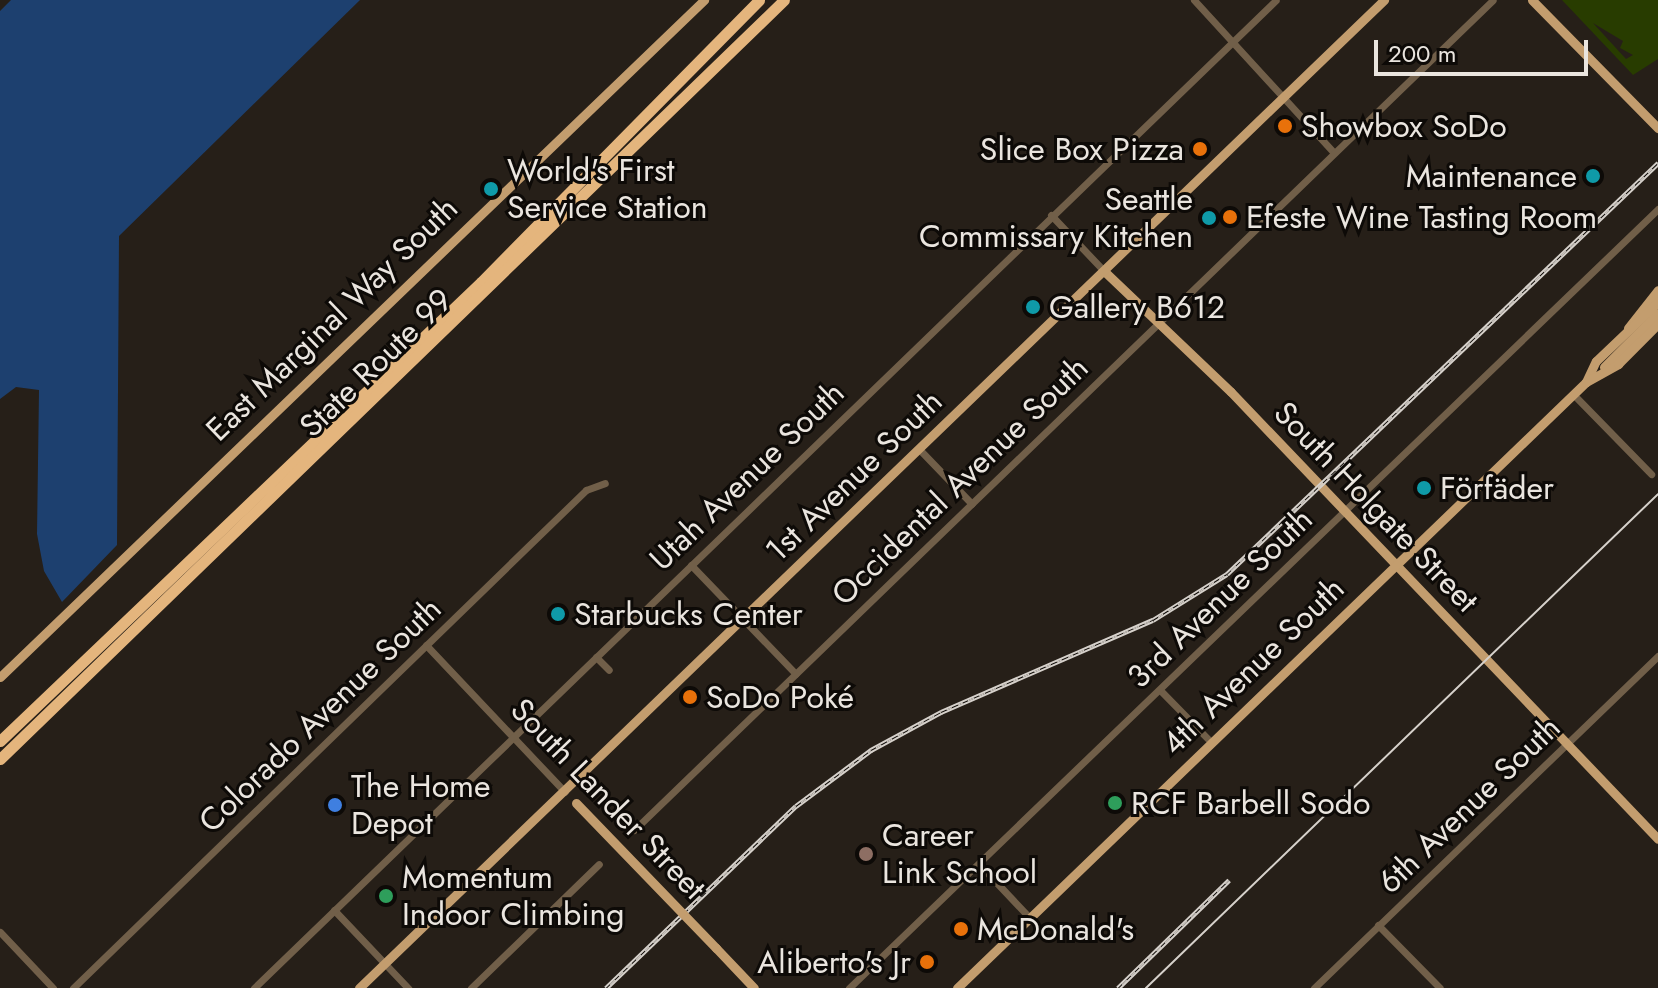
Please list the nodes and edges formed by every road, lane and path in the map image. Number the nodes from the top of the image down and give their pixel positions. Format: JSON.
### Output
{"nodes":[{"id":1,"x":704,"y":0,"type":"edge"},
{"id":2,"x":759,"y":0,"type":"edge"},
{"id":3,"x":784,"y":0,"type":"edge"},
{"id":4,"x":1194,"y":0,"type":"edge"},
{"id":5,"x":1276,"y":0,"type":"edge"},
{"id":6,"x":1384,"y":0,"type":"edge"},
{"id":7,"x":1493,"y":0,"type":"edge"},
{"id":8,"x":1532,"y":0,"type":"edge"},
{"id":9,"x":1233,"y":42,"type":"junction"},
{"id":10,"x":1283,"y":98,"type":"junction"},
{"id":11,"x":1658,"y":128,"type":"edge"},
{"id":12,"x":1334,"y":153,"type":"junction"},
{"id":13,"x":1658,"y":209,"type":"edge"},
{"id":14,"x":1051,"y":215,"type":"junction"},
{"id":15,"x":1104,"y":271,"type":"junction"},
{"id":16,"x":1658,"y":290,"type":"edge"},
{"id":17,"x":1658,"y":302,"type":"edge"},
{"id":18,"x":1658,"y":313,"type":"edge"},
{"id":19,"x":1157,"y":324,"type":"junction"},
{"id":20,"x":1658,"y":324,"type":"edge"},
{"id":21,"x":1625,"y":335,"type":"junction"},
{"id":22,"x":1586,"y":382,"type":"junction"},
{"id":23,"x":1573,"y":394,"type":"junction"},
{"id":24,"x":919,"y":449,"type":"junction"},
{"id":25,"x":1651,"y":474,"type":"dead end"},
{"id":26,"x":605,"y":483,"type":"dead end"},
{"id":27,"x":972,"y":504,"type":"junction"},
{"id":28,"x":1343,"y":512,"type":"junction"},
{"id":29,"x":691,"y":565,"type":"junction"},
{"id":30,"x":1394,"y":565,"type":"junction"},
{"id":31,"x":149,"y":606,"type":"junction"},
{"id":32,"x":744,"y":619,"type":"junction"},
{"id":33,"x":426,"y":645,"type":"junction"},
{"id":34,"x":1658,"y":656,"type":"edge"},
{"id":35,"x":596,"y":657,"type":"junction"},
{"id":36,"x":609,"y":670,"type":"dead end"},
{"id":37,"x":796,"y":674,"type":"junction"},
{"id":38,"x":0,"y":677,"type":"edge"},
{"id":39,"x":1160,"y":690,"type":"junction"},
{"id":40,"x":513,"y":737,"type":"junction"},
{"id":41,"x":0,"y":741,"type":"edge"},
{"id":42,"x":1211,"y":742,"type":"junction"},
{"id":43,"x":1567,"y":744,"type":"junction"},
{"id":44,"x":0,"y":759,"type":"edge"},
{"id":45,"x":565,"y":792,"type":"junction"},
{"id":46,"x":634,"y":830,"type":"dead end"},
{"id":47,"x":1658,"y":839,"type":"edge"},
{"id":48,"x":599,"y":864,"type":"dead end"},
{"id":49,"x":979,"y":864,"type":"junction"},
{"id":50,"x":334,"y":910,"type":"junction"},
{"id":51,"x":1029,"y":917,"type":"junction"},
{"id":52,"x":1378,"y":925,"type":"junction"},
{"id":53,"x":0,"y":932,"type":"edge"},
{"id":54,"x":385,"y":963,"type":"junction"},
{"id":55,"x":53,"y":988,"type":"edge"},
{"id":56,"x":73,"y":988,"type":"edge"},
{"id":57,"x":254,"y":988,"type":"edge"},
{"id":58,"x":359,"y":988,"type":"edge"},
{"id":59,"x":408,"y":988,"type":"edge"},
{"id":60,"x":471,"y":988,"type":"edge"},
{"id":61,"x":754,"y":988,"type":"edge"},
{"id":62,"x":849,"y":988,"type":"edge"},
{"id":63,"x":957,"y":988,"type":"edge"},
{"id":64,"x":1314,"y":988,"type":"edge"},
{"id":65,"x":1440,"y":988,"type":"edge"}],
"edges":[{"from":1,"to":38,"type":"main road","name":"East Marginal Way South"},
{"from":2,"to":31,"type":"highway","name":"State Route 99"},
{"from":3,"to":31,"type":"highway","name":"State Route 99"},
{"from":4,"to":9,"type":"street"},
{"from":5,"to":9,"type":"street","name":"Utah Avenue South"},
{"from":6,"to":10,"type":"main road","name":"1st Avenue South"},
{"from":7,"to":12,"type":"street","name":"Occidental Avenue South"},
{"from":8,"to":11,"type":"main road"},
{"from":9,"to":10,"type":"street"},
{"from":9,"to":14,"type":"street","name":"Utah Avenue South"},
{"from":10,"to":12,"type":"street"},
{"from":10,"to":15,"type":"main road","name":"1st Avenue South"},
{"from":12,"to":19,"type":"street","name":"Occidental Avenue South"},
{"from":13,"to":28,"type":"street","name":"3rd Avenue South"},
{"from":14,"to":15,"type":"street","name":"South Holgate Street"},
{"from":14,"to":29,"type":"street","name":"Utah Avenue South"},
{"from":15,"to":19,"type":"main road","name":"South Holgate Street"},
{"from":15,"to":24,"type":"main road","name":"1st Avenue South"},
{"from":16,"to":21,"type":"main road"},
{"from":17,"to":21,"type":"main road","name":"4th Avenue South"},
{"from":18,"to":22,"type":"main road"},
{"from":19,"to":27,"type":"street","name":"Occidental Avenue South"},
{"from":19,"to":28,"type":"main road","name":"South Holgate Street"},
{"from":20,"to":22,"type":"main road","name":"4th Avenue South"},
{"from":21,"to":22,"type":"main road","name":"4th Avenue South"},
{"from":22,"to":23,"type":"main road","name":"4th Avenue South"},
{"from":23,"to":25,"type":"street"},
{"from":23,"to":30,"type":"main road","name":"4th Avenue South"},
{"from":24,"to":27,"type":"street"},
{"from":24,"to":32,"type":"main road","name":"1st Avenue South"},
{"from":26,"to":33,"type":"street","name":"Colorado Avenue South"},
{"from":27,"to":37,"type":"street","name":"Occidental Avenue South"},
{"from":28,"to":30,"type":"main road","name":"South Holgate Street"},
{"from":28,"to":39,"type":"street","name":"3rd Avenue South"},
{"from":29,"to":32,"type":"street"},
{"from":29,"to":35,"type":"street","name":"Utah Avenue South"},
{"from":30,"to":42,"type":"main road","name":"4th Avenue South"},
{"from":30,"to":43,"type":"main road","name":"South Holgate Street"},
{"from":31,"to":41,"type":"highway","name":"State Route 99"},
{"from":31,"to":44,"type":"highway","name":"State Route 99"},
{"from":32,"to":37,"type":"street"},
{"from":32,"to":45,"type":"main road","name":"1st Avenue South"},
{"from":33,"to":40,"type":"street","name":"South Lander Street"},
{"from":33,"to":56,"type":"street","name":"Colorado Avenue South"},
{"from":34,"to":43,"type":"street","name":"6th Avenue South"},
{"from":35,"to":36,"type":"street"},
{"from":35,"to":40,"type":"street","name":"Utah Avenue South"},
{"from":37,"to":46,"type":"street","name":"Occidental Avenue South"},
{"from":39,"to":42,"type":"street"},
{"from":39,"to":49,"type":"street","name":"3rd Avenue South"},
{"from":40,"to":45,"type":"street","name":"South Lander Street"},
{"from":40,"to":50,"type":"street","name":"Utah Avenue South"},
{"from":42,"to":51,"type":"main road","name":"4th Avenue South"},
{"from":43,"to":47,"type":"main road","name":"South Holgate Street"},
{"from":43,"to":52,"type":"street","name":"6th Avenue South"},
{"from":45,"to":54,"type":"main road","name":"1st Avenue South"},
{"from":45,"to":61,"type":"main road","name":"South Lander Street","bridge":true},
{"from":48,"to":60,"type":"street"},
{"from":49,"to":51,"type":"street"},
{"from":49,"to":62,"type":"street","name":"3rd Avenue South"},
{"from":50,"to":54,"type":"street"},
{"from":50,"to":57,"type":"street","name":"Utah Avenue South"},
{"from":51,"to":63,"type":"main road","name":"4th Avenue South"},
{"from":52,"to":64,"type":"street","name":"6th Avenue South"},
{"from":52,"to":65,"type":"street"},
{"from":53,"to":55,"type":"street"},
{"from":54,"to":58,"type":"main road","name":"1st Avenue South"},
{"from":54,"to":59,"type":"street"}]}
